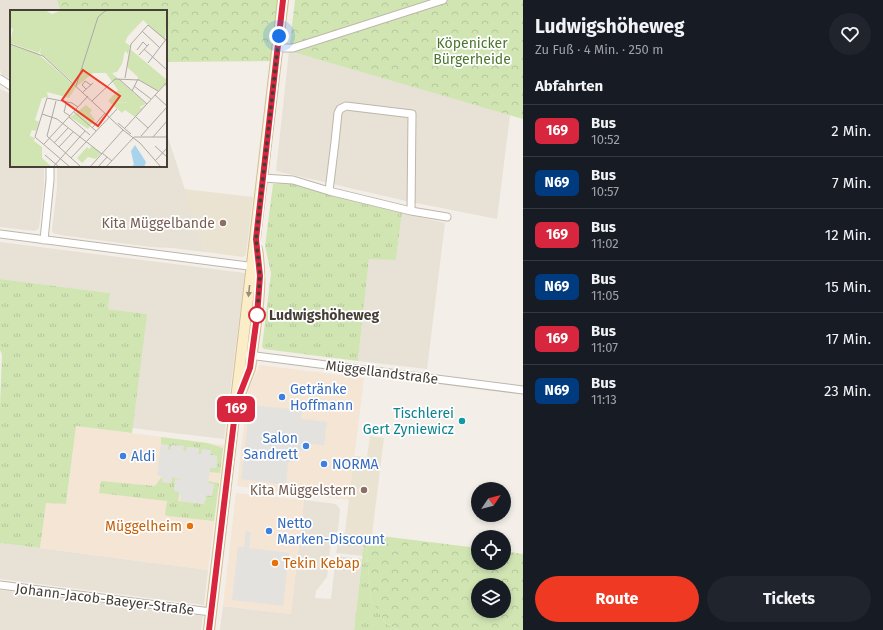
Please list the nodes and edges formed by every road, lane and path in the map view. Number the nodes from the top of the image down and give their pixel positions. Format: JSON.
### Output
{"nodes":[{"id":1,"x":283,"y":0,"type":"edge"},
{"id":2,"x":443,"y":0,"type":"edge"},
{"id":3,"x":277,"y":48,"type":"junction"},
{"id":4,"x":0,"y":79,"type":"edge"},
{"id":5,"x":10,"y":85,"type":"edge"},
{"id":6,"x":50,"y":167,"type":"edge"},
{"id":7,"x":263,"y":178,"type":"junction"},
{"id":8,"x":329,"y":191,"type":"junction"},
{"id":9,"x":411,"y":211,"type":"junction"},
{"id":10,"x":447,"y":218,"type":"dead end"},
{"id":11,"x":0,"y":234,"type":"edge"},
{"id":12,"x":44,"y":240,"type":"junction"},
{"id":13,"x":256,"y":267,"type":"junction"},
{"id":14,"x":247,"y":355,"type":"junction"},
{"id":15,"x":523,"y":390,"type":"edge"},
{"id":16,"x":0,"y":585,"type":"edge"},
{"id":17,"x":211,"y":612,"type":"junction"},
{"id":18,"x":209,"y":630,"type":"edge"}],
"edges":[{"from":1,"to":3,"type":"main road"},
{"from":2,"to":3,"type":"street"},
{"from":3,"to":7,"type":"main road"},
{"from":4,"to":5,"type":"street"},
{"from":6,"to":12,"type":"street"},
{"from":7,"to":8,"type":"street"},
{"from":7,"to":13,"type":"main road"},
{"from":8,"to":9,"type":"street"},
{"from":8,"to":9,"type":"street"},
{"from":9,"to":10,"type":"street"},
{"from":11,"to":12,"type":"street"},
{"from":12,"to":13,"type":"street"},
{"from":13,"to":14,"type":"main road"},
{"from":14,"to":15,"type":"street","name":"Müggellandstraße"},
{"from":14,"to":17,"type":"main road"},
{"from":16,"to":17,"type":"street","name":"Johann-Jacob-Baeyer-Straße"},
{"from":17,"to":18,"type":"main road"}]}
